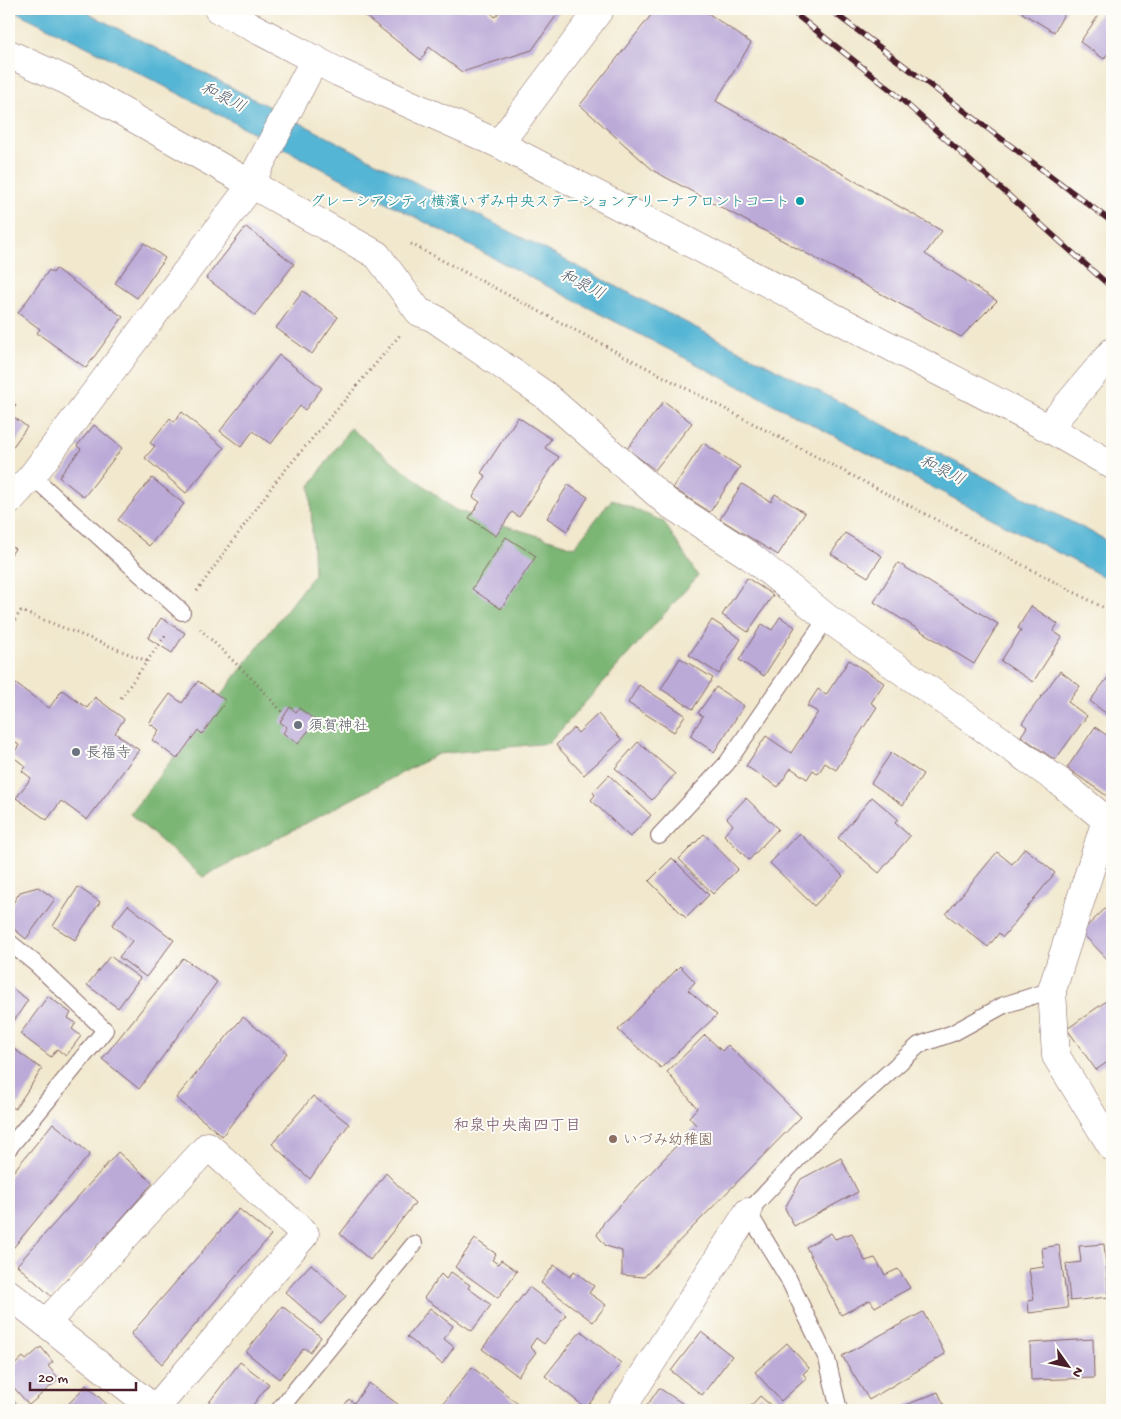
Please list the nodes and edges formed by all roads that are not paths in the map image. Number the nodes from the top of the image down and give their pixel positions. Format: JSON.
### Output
{"nodes":[{"id":1,"x":218,"y":9,"type":"edge"},
{"id":2,"x":600,"y":9,"type":"edge"},
{"id":3,"x":9,"y":54,"type":"edge"},
{"id":4,"x":315,"y":59,"type":"junction"},
{"id":5,"x":499,"y":144,"type":"junction"},
{"id":6,"x":254,"y":175,"type":"junction"},
{"id":7,"x":1112,"y":352,"type":"edge"},
{"id":8,"x":1048,"y":428,"type":"junction"},
{"id":9,"x":1112,"y":465,"type":"edge"},
{"id":10,"x":32,"y":476,"type":"junction"},
{"id":11,"x":9,"y":501,"type":"edge"},
{"id":12,"x":182,"y":612,"type":"road end"},
{"id":13,"x":827,"y":618,"type":"junction"},
{"id":14,"x":659,"y":836,"type":"dead end"},
{"id":15,"x":1104,"y":850,"type":"edge"},
{"id":16,"x":9,"y":942,"type":"edge"},
{"id":17,"x":1052,"y":990,"type":"junction"},
{"id":18,"x":1112,"y":1147,"type":"edge"},
{"id":19,"x":9,"y":1148,"type":"edge"},
{"id":20,"x":748,"y":1212,"type":"junction"},
{"id":21,"x":414,"y":1244,"type":"dead end"},
{"id":22,"x":9,"y":1294,"type":"edge"},
{"id":23,"x":46,"y":1323,"type":"junction"},
{"id":24,"x":155,"y":1410,"type":"edge"},
{"id":25,"x":279,"y":1410,"type":"edge"},
{"id":26,"x":622,"y":1410,"type":"edge"},
{"id":27,"x":838,"y":1410,"type":"edge"}],
"edges":[{"from":1,"to":4,"type":"street"},
{"from":2,"to":5,"type":"street"},
{"from":3,"to":6,"type":"street"},
{"from":4,"to":5,"type":"street"},
{"from":4,"to":6,"type":"street"},
{"from":5,"to":8,"type":"street"},
{"from":6,"to":10,"type":"street"},
{"from":6,"to":13,"type":"street"},
{"from":7,"to":8,"type":"street"},
{"from":8,"to":9,"type":"street"},
{"from":10,"to":11,"type":"street"},
{"from":10,"to":12,"type":"lane"},
{"from":13,"to":14,"type":"lane"},
{"from":13,"to":15,"type":"street"},
{"from":15,"to":17,"type":"street"},
{"from":16,"to":19,"type":"lane"},
{"from":17,"to":18,"type":"street"},
{"from":17,"to":20,"type":"lane"},
{"from":20,"to":26,"type":"street"},
{"from":20,"to":27,"type":"lane"},
{"from":21,"to":25,"type":"lane"},
{"from":22,"to":23,"type":"street"},
{"from":23,"to":24,"type":"street"},
{"from":23,"to":24,"type":"street"}]}
